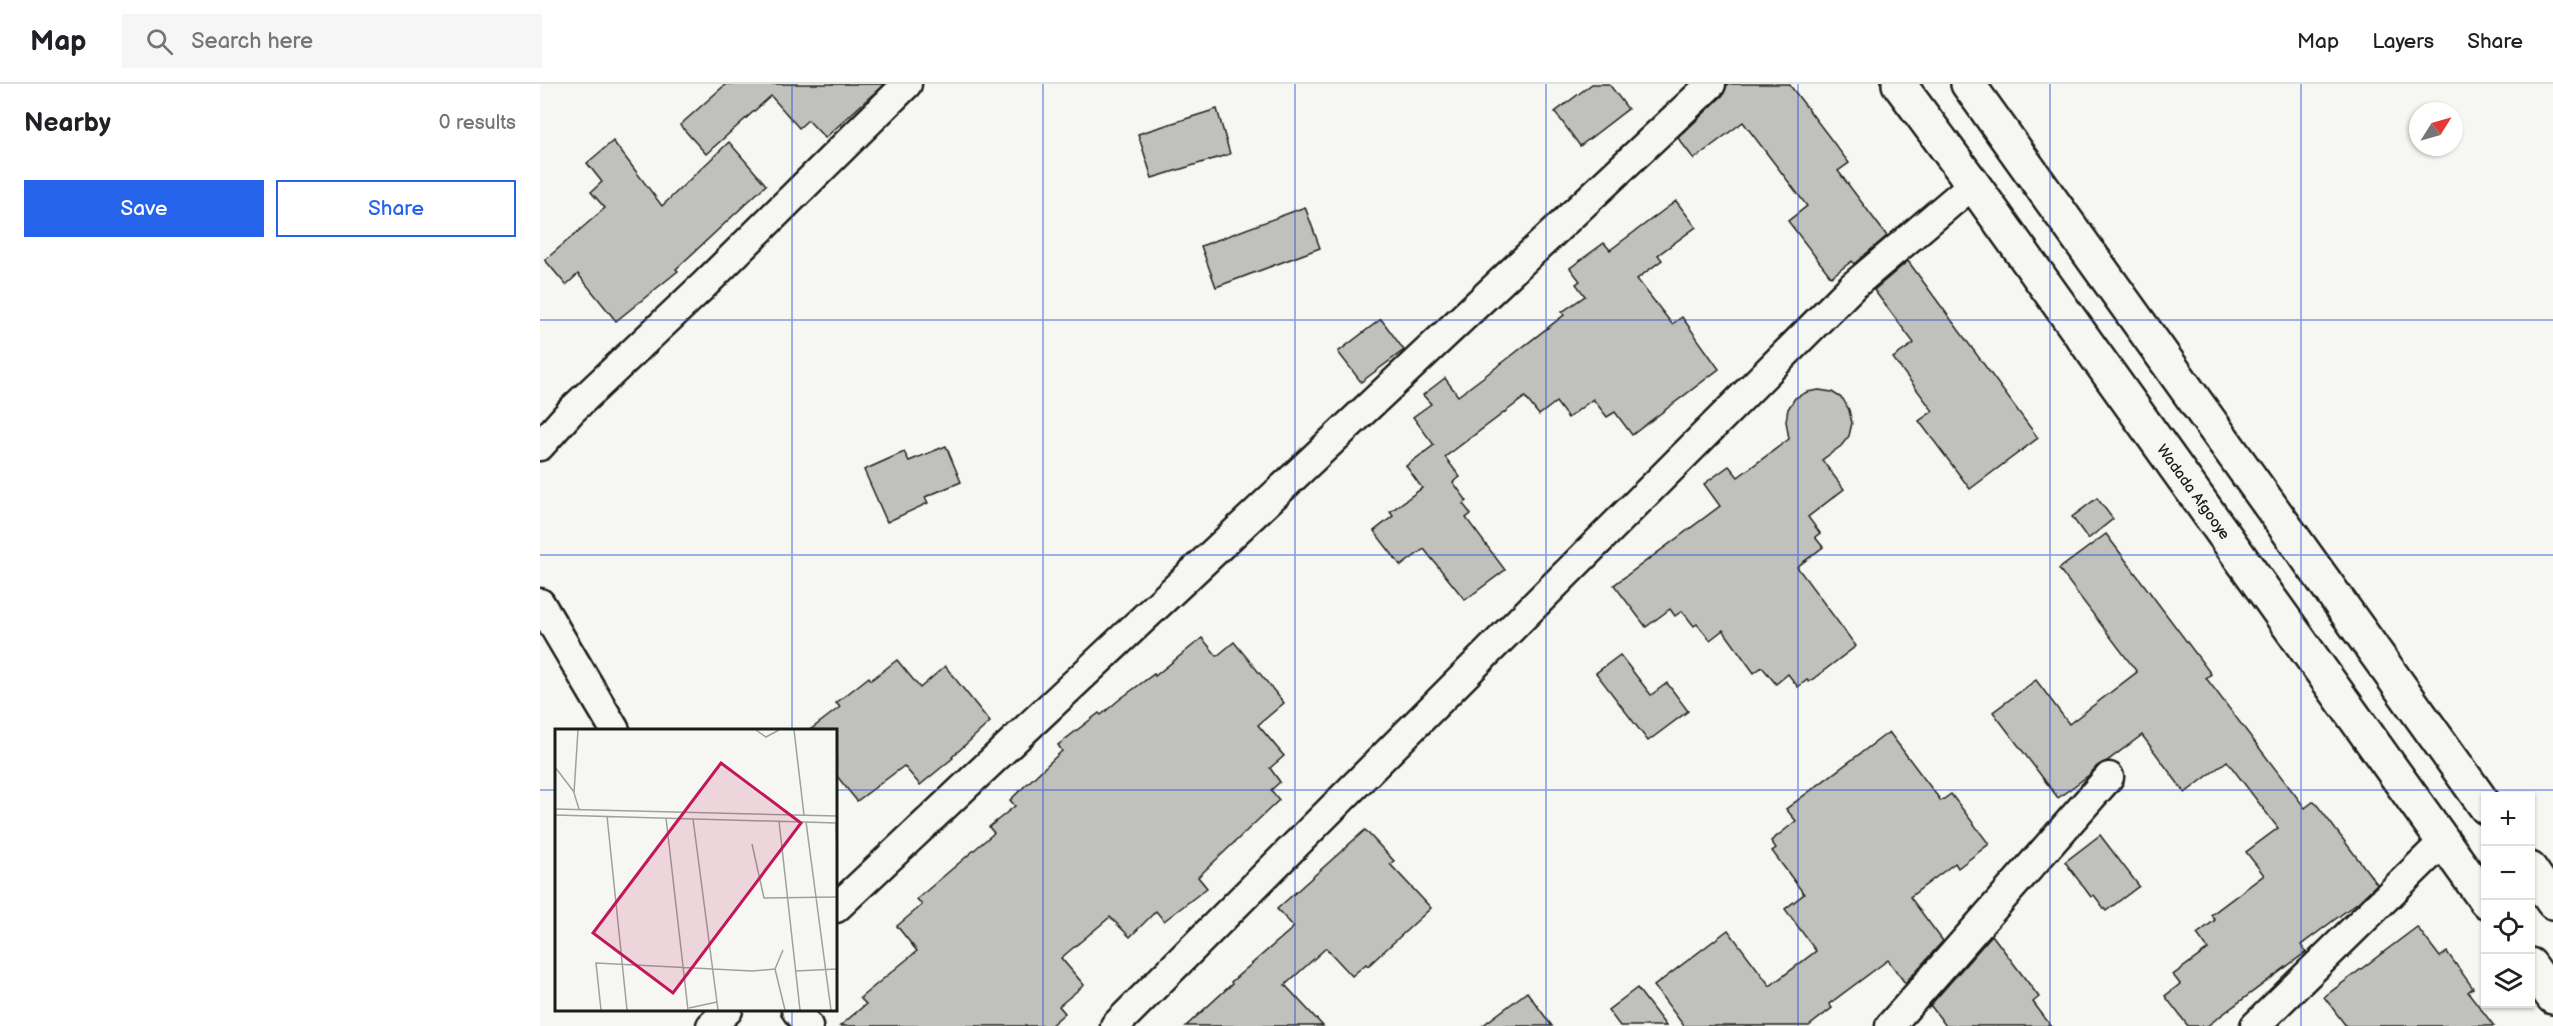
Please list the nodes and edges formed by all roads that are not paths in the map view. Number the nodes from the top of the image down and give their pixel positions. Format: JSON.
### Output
{"nodes":[{"id":1,"x":907,"y":84,"type":"edge"},
{"id":2,"x":1711,"y":84,"type":"edge"},
{"id":3,"x":1899,"y":84,"type":"edge"},
{"id":4,"x":1968,"y":84,"type":"edge"},
{"id":5,"x":1973,"y":184,"type":"junction"},
{"id":6,"x":540,"y":446,"type":"edge"},
{"id":7,"x":540,"y":603,"type":"edge"},
{"id":8,"x":614,"y":729,"type":"edge"},
{"id":9,"x":2109,"y":777,"type":"dead end"},
{"id":10,"x":2481,"y":800,"type":"edge"},
{"id":11,"x":2443,"y":842,"type":"junction"},
{"id":12,"x":2535,"y":876,"type":"edge"},
{"id":13,"x":2485,"y":900,"type":"edge"},
{"id":14,"x":2553,"y":902,"type":"edge"},
{"id":15,"x":837,"y":907,"type":"edge"},
{"id":16,"x":2535,"y":972,"type":"edge"},
{"id":17,"x":2553,"y":997,"type":"edge"},
{"id":18,"x":727,"y":1011,"type":"edge"},
{"id":19,"x":797,"y":1011,"type":"edge"},
{"id":20,"x":711,"y":1026,"type":"edge"},
{"id":21,"x":808,"y":1026,"type":"edge"},
{"id":22,"x":1114,"y":1026,"type":"edge"},
{"id":23,"x":1890,"y":1026,"type":"edge"},
{"id":24,"x":2255,"y":1026,"type":"edge"}],
"edges":[{"from":1,"to":6,"type":"street"},
{"from":2,"to":15,"type":"street"},
{"from":3,"to":5,"type":"highway","name":"Wadada Afgooye"},
{"from":4,"to":10,"type":"highway"},
{"from":5,"to":11,"type":"highway","name":"Wadada Afgooye"},
{"from":5,"to":22,"type":"street"},
{"from":7,"to":8,"type":"street"},
{"from":9,"to":23,"type":"street"},
{"from":11,"to":13,"type":"highway","name":"Wadada Afgooye"},
{"from":11,"to":24,"type":"street"},
{"from":12,"to":14,"type":"highway"},
{"from":16,"to":17,"type":"highway"},
{"from":18,"to":20,"type":"street"},
{"from":19,"to":21,"type":"street"}]}
